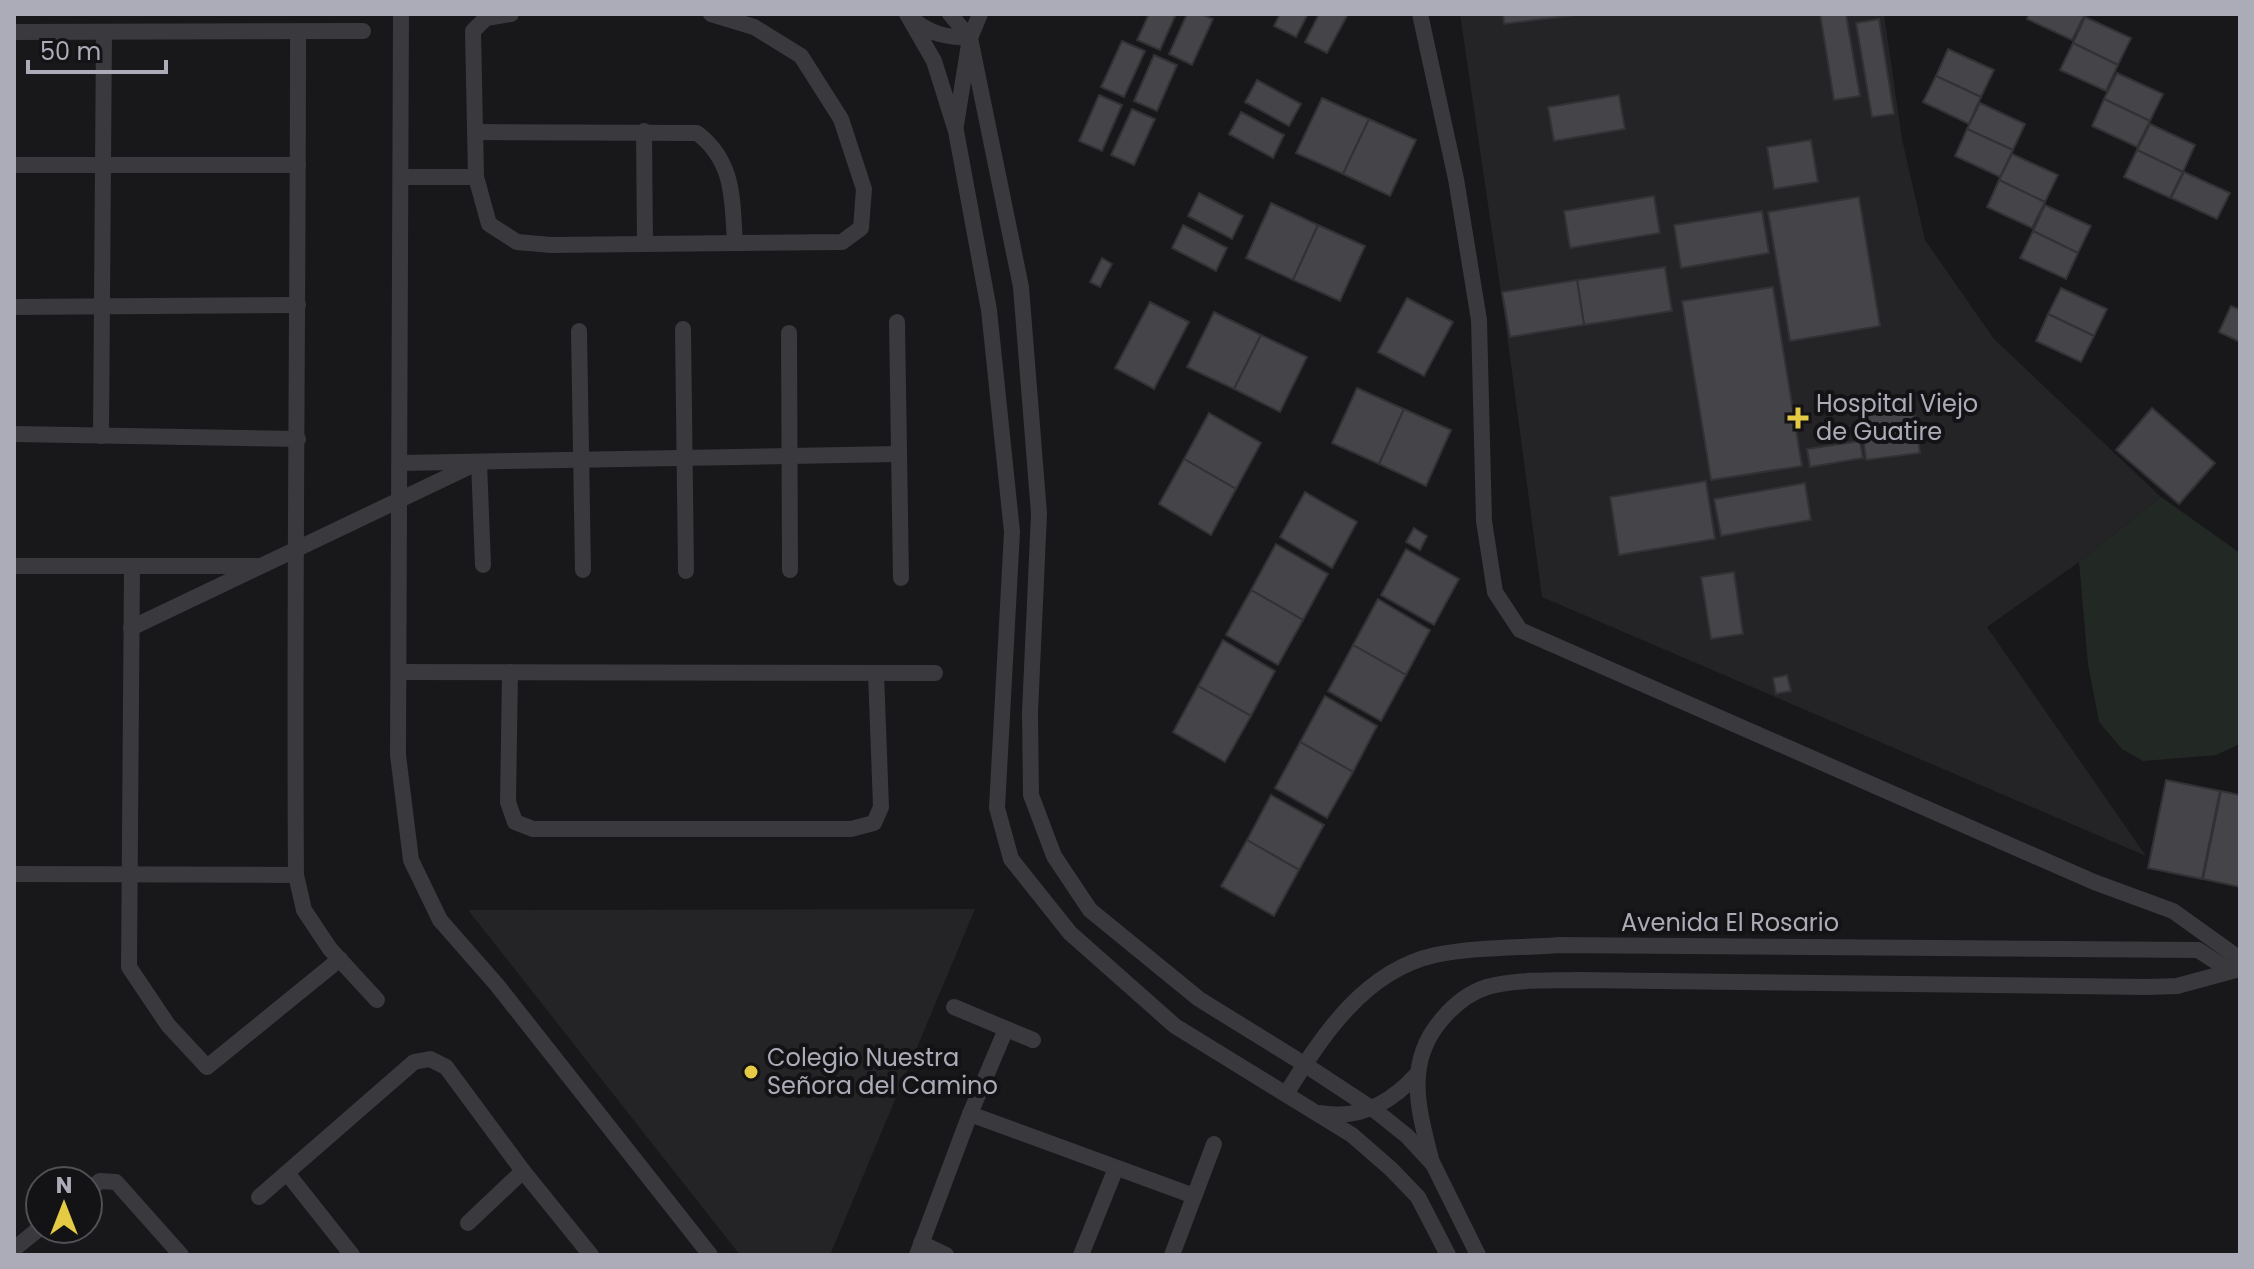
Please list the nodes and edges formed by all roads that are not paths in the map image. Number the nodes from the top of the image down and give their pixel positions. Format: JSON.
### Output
{"nodes":[{"id":1,"x":401,"y":14,"type":"edge"},
{"id":2,"x":511,"y":14,"type":"edge"},
{"id":3,"x":711,"y":14,"type":"edge"},
{"id":4,"x":907,"y":14,"type":"edge"},
{"id":5,"x":950,"y":14,"type":"edge"},
{"id":6,"x":980,"y":14,"type":"edge"},
{"id":7,"x":1420,"y":14,"type":"edge"},
{"id":8,"x":363,"y":31,"type":"dead end"},
{"id":9,"x":14,"y":32,"type":"edge"},
{"id":10,"x":104,"y":32,"type":"junction"},
{"id":11,"x":298,"y":32,"type":"junction"},
{"id":12,"x":970,"y":38,"type":"junction"},
{"id":13,"x":644,"y":131,"type":"junction"},
{"id":14,"x":956,"y":131,"type":"junction"},
{"id":15,"x":475,"y":132,"type":"junction"},
{"id":16,"x":14,"y":165,"type":"edge"},
{"id":17,"x":298,"y":165,"type":"junction"},
{"id":18,"x":103,"y":166,"type":"junction"},
{"id":19,"x":401,"y":177,"type":"junction"},
{"id":20,"x":476,"y":177,"type":"junction"},
{"id":21,"x":735,"y":243,"type":"junction"},
{"id":22,"x":645,"y":244,"type":"junction"},
{"id":23,"x":298,"y":305,"type":"junction"},
{"id":24,"x":14,"y":307,"type":"edge"},
{"id":25,"x":102,"y":308,"type":"junction"},
{"id":26,"x":897,"y":322,"type":"dead end"},
{"id":27,"x":683,"y":329,"type":"dead end"},
{"id":28,"x":579,"y":331,"type":"dead end"},
{"id":29,"x":789,"y":333,"type":"dead end"},
{"id":30,"x":14,"y":434,"type":"edge"},
{"id":31,"x":101,"y":436,"type":"junction"},
{"id":32,"x":298,"y":439,"type":"junction"},
{"id":33,"x":898,"y":454,"type":"junction"},
{"id":34,"x":788,"y":456,"type":"junction"},
{"id":35,"x":686,"y":458,"type":"junction"},
{"id":36,"x":581,"y":460,"type":"junction"},
{"id":37,"x":479,"y":462,"type":"junction"},
{"id":38,"x":401,"y":463,"type":"junction"},
{"id":39,"x":401,"y":499,"type":"junction"},
{"id":40,"x":294,"y":558,"type":"junction"},
{"id":41,"x":483,"y":565,"type":"dead end"},
{"id":42,"x":14,"y":566,"type":"edge"},
{"id":43,"x":132,"y":566,"type":"junction"},
{"id":44,"x":260,"y":566,"type":"junction"},
{"id":45,"x":583,"y":570,"type":"dead end"},
{"id":46,"x":790,"y":570,"type":"dead end"},
{"id":47,"x":686,"y":571,"type":"dead end"},
{"id":48,"x":901,"y":578,"type":"dead end"},
{"id":49,"x":131,"y":628,"type":"junction"},
{"id":50,"x":399,"y":672,"type":"junction"},
{"id":51,"x":510,"y":672,"type":"junction"},
{"id":52,"x":876,"y":673,"type":"junction"},
{"id":53,"x":935,"y":673,"type":"dead end"},
{"id":54,"x":14,"y":874,"type":"edge"},
{"id":55,"x":129,"y":874,"type":"junction"},
{"id":56,"x":296,"y":875,"type":"junction"},
{"id":57,"x":340,"y":959,"type":"junction"},
{"id":58,"x":2236,"y":966,"type":"edge"},
{"id":59,"x":377,"y":1000,"type":"dead end"},
{"id":60,"x":954,"y":1007,"type":"dead end"},
{"id":61,"x":1006,"y":1029,"type":"junction"},
{"id":62,"x":1033,"y":1040,"type":"dead end"},
{"id":63,"x":1304,"y":1064,"type":"junction"},
{"id":64,"x":1417,"y":1074,"type":"junction"},
{"id":65,"x":1286,"y":1094,"type":"junction"},
{"id":66,"x":1372,"y":1109,"type":"junction"},
{"id":67,"x":1314,"y":1112,"type":"junction"},
{"id":68,"x":970,"y":1114,"type":"junction"},
{"id":69,"x":1214,"y":1144,"type":"dead end"},
{"id":70,"x":1433,"y":1164,"type":"junction"},
{"id":71,"x":1116,"y":1168,"type":"junction"},
{"id":72,"x":523,"y":1171,"type":"junction"},
{"id":73,"x":287,"y":1173,"type":"junction"},
{"id":74,"x":104,"y":1181,"type":"edge"},
{"id":75,"x":1194,"y":1196,"type":"junction"},
{"id":76,"x":259,"y":1197,"type":"dead end"},
{"id":77,"x":468,"y":1223,"type":"dead end"},
{"id":78,"x":919,"y":1249,"type":"edge"},
{"id":79,"x":181,"y":1255,"type":"edge"},
{"id":80,"x":352,"y":1255,"type":"edge"},
{"id":81,"x":591,"y":1255,"type":"edge"},
{"id":82,"x":710,"y":1255,"type":"edge"},
{"id":83,"x":946,"y":1255,"type":"edge"},
{"id":84,"x":1081,"y":1255,"type":"edge"},
{"id":85,"x":1172,"y":1255,"type":"edge"},
{"id":86,"x":1448,"y":1255,"type":"edge"},
{"id":87,"x":1478,"y":1255,"type":"edge"}],
"edges":[{"from":1,"to":19,"type":"street"},
{"from":2,"to":15,"type":"street"},
{"from":3,"to":21,"type":"street"},
{"from":4,"to":12,"type":"street"},
{"from":4,"to":14,"type":"street"},
{"from":5,"to":12,"type":"street"},
{"from":6,"to":12,"type":"street"},
{"from":7,"to":58,"type":"street"},
{"from":8,"to":11,"type":"street"},
{"from":9,"to":10,"type":"street"},
{"from":10,"to":11,"type":"street"},
{"from":10,"to":18,"type":"street"},
{"from":11,"to":17,"type":"street"},
{"from":12,"to":14,"type":"street"},
{"from":12,"to":63,"type":"street"},
{"from":13,"to":15,"type":"street"},
{"from":13,"to":21,"type":"street"},
{"from":13,"to":22,"type":"street"},
{"from":14,"to":65,"type":"street"},
{"from":15,"to":20,"type":"street"},
{"from":16,"to":18,"type":"street"},
{"from":17,"to":18,"type":"street"},
{"from":17,"to":23,"type":"street"},
{"from":18,"to":25,"type":"street"},
{"from":19,"to":20,"type":"street"},
{"from":19,"to":38,"type":"street"},
{"from":20,"to":22,"type":"street"},
{"from":21,"to":22,"type":"street"},
{"from":23,"to":25,"type":"street"},
{"from":23,"to":32,"type":"street"},
{"from":24,"to":25,"type":"street"},
{"from":25,"to":31,"type":"street"},
{"from":26,"to":33,"type":"street"},
{"from":27,"to":35,"type":"street"},
{"from":28,"to":36,"type":"street"},
{"from":29,"to":34,"type":"street"},
{"from":30,"to":31,"type":"street"},
{"from":31,"to":32,"type":"street"},
{"from":32,"to":40,"type":"street"},
{"from":33,"to":34,"type":"street"},
{"from":33,"to":48,"type":"street"},
{"from":34,"to":35,"type":"street"},
{"from":34,"to":46,"type":"street"},
{"from":35,"to":36,"type":"street"},
{"from":35,"to":47,"type":"street"},
{"from":36,"to":37,"type":"street"},
{"from":36,"to":45,"type":"street"},
{"from":37,"to":38,"type":"street"},
{"from":37,"to":39,"type":"street"},
{"from":37,"to":41,"type":"street"},
{"from":38,"to":39,"type":"street"},
{"from":39,"to":40,"type":"street"},
{"from":39,"to":50,"type":"street"},
{"from":40,"to":44,"type":"street"},
{"from":40,"to":56,"type":"street"},
{"from":42,"to":43,"type":"street"},
{"from":43,"to":44,"type":"street"},
{"from":43,"to":49,"type":"street"},
{"from":44,"to":49,"type":"street"},
{"from":49,"to":55,"type":"street"},
{"from":50,"to":51,"type":"street"},
{"from":50,"to":82,"type":"street"},
{"from":51,"to":52,"type":"street"},
{"from":51,"to":52,"type":"street"},
{"from":52,"to":53,"type":"street"},
{"from":54,"to":55,"type":"street"},
{"from":55,"to":56,"type":"street"},
{"from":55,"to":57,"type":"street"},
{"from":56,"to":57,"type":"street"},
{"from":57,"to":59,"type":"street"},
{"from":58,"to":63,"type":"street","name":"Avenida El Rosario"},
{"from":58,"to":64,"type":"street"},
{"from":60,"to":61,"type":"street"},
{"from":61,"to":62,"type":"street"},
{"from":61,"to":68,"type":"street"},
{"from":63,"to":65,"type":"street","name":"Avenida El Rosario"},
{"from":63,"to":66,"type":"street"},
{"from":64,"to":66,"type":"street"},
{"from":64,"to":70,"type":"street"},
{"from":65,"to":67,"type":"street"},
{"from":66,"to":67,"type":"street"},
{"from":66,"to":70,"type":"street"},
{"from":67,"to":86,"type":"street"},
{"from":68,"to":71,"type":"street"},
{"from":68,"to":78,"type":"street"},
{"from":69,"to":75,"type":"street"},
{"from":70,"to":87,"type":"street"},
{"from":71,"to":75,"type":"street"},
{"from":71,"to":84,"type":"street"},
{"from":72,"to":73,"type":"street"},
{"from":72,"to":77,"type":"street"},
{"from":72,"to":81,"type":"street"},
{"from":73,"to":76,"type":"street"},
{"from":73,"to":80,"type":"street"},
{"from":74,"to":79,"type":"street"},
{"from":75,"to":85,"type":"street"},
{"from":78,"to":83,"type":"street"}]}
